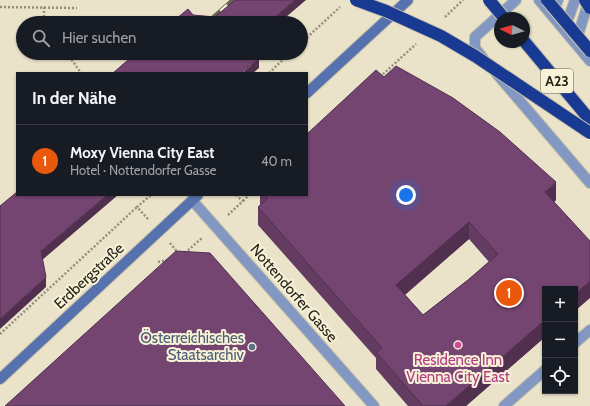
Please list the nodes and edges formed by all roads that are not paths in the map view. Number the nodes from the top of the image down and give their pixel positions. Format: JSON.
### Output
{"nodes":[{"id":1,"x":356,"y":0,"type":"edge"},
{"id":2,"x":408,"y":0,"type":"edge"},
{"id":3,"x":489,"y":0,"type":"edge"},
{"id":4,"x":516,"y":0,"type":"edge"},
{"id":5,"x":539,"y":0,"type":"edge"},
{"id":6,"x":547,"y":0,"type":"edge"},
{"id":7,"x":558,"y":0,"type":"edge"},
{"id":8,"x":575,"y":0,"type":"edge"},
{"id":9,"x":585,"y":0,"type":"edge"},
{"id":10,"x":589,"y":0,"type":"edge"},
{"id":11,"x":590,"y":8,"type":"edge"},
{"id":12,"x":499,"y":12,"type":"edge"},
{"id":13,"x":552,"y":15,"type":"junction"},
{"id":14,"x":564,"y":30,"type":"junction"},
{"id":15,"x":576,"y":44,"type":"junction"},
{"id":16,"x":530,"y":48,"type":"edge"},
{"id":17,"x":589,"y":55,"type":"edge"},
{"id":18,"x":308,"y":92,"type":"edge"},
{"id":19,"x":590,"y":120,"type":"edge"},
{"id":20,"x":590,"y":133,"type":"edge"},
{"id":21,"x":590,"y":183,"type":"edge"},
{"id":22,"x":195,"y":198,"type":"edge"},
{"id":23,"x":590,"y":330,"type":"edge"},
{"id":24,"x":578,"y":340,"type":"edge"},
{"id":25,"x":542,"y":373,"type":"edge"},
{"id":26,"x":0,"y":379,"type":"edge"},
{"id":27,"x":374,"y":406,"type":"edge"},
{"id":28,"x":504,"y":406,"type":"edge"}],
"edges":[{"from":1,"to":20,"type":"highway","bridge":true},
{"from":2,"to":18,"type":"street"},
{"from":3,"to":12,"type":"highway","bridge":true},
{"from":4,"to":21,"type":"street"},
{"from":5,"to":13,"type":"street"},
{"from":6,"to":17,"type":"highway","bridge":true},
{"from":7,"to":13,"type":"street"},
{"from":8,"to":14,"type":"street"},
{"from":9,"to":11,"type":"highway","bridge":true},
{"from":10,"to":15,"type":"street"},
{"from":13,"to":14,"type":"street"},
{"from":14,"to":15,"type":"street"},
{"from":15,"to":17,"type":"street"},
{"from":16,"to":19,"type":"highway","number":"A23"},
{"from":22,"to":26,"type":"street","name":"Erdbergstraße"},
{"from":22,"to":27,"type":"street","name":"Nottendorfer Gasse"},
{"from":23,"to":24,"type":"street"},
{"from":25,"to":28,"type":"street"}]}
